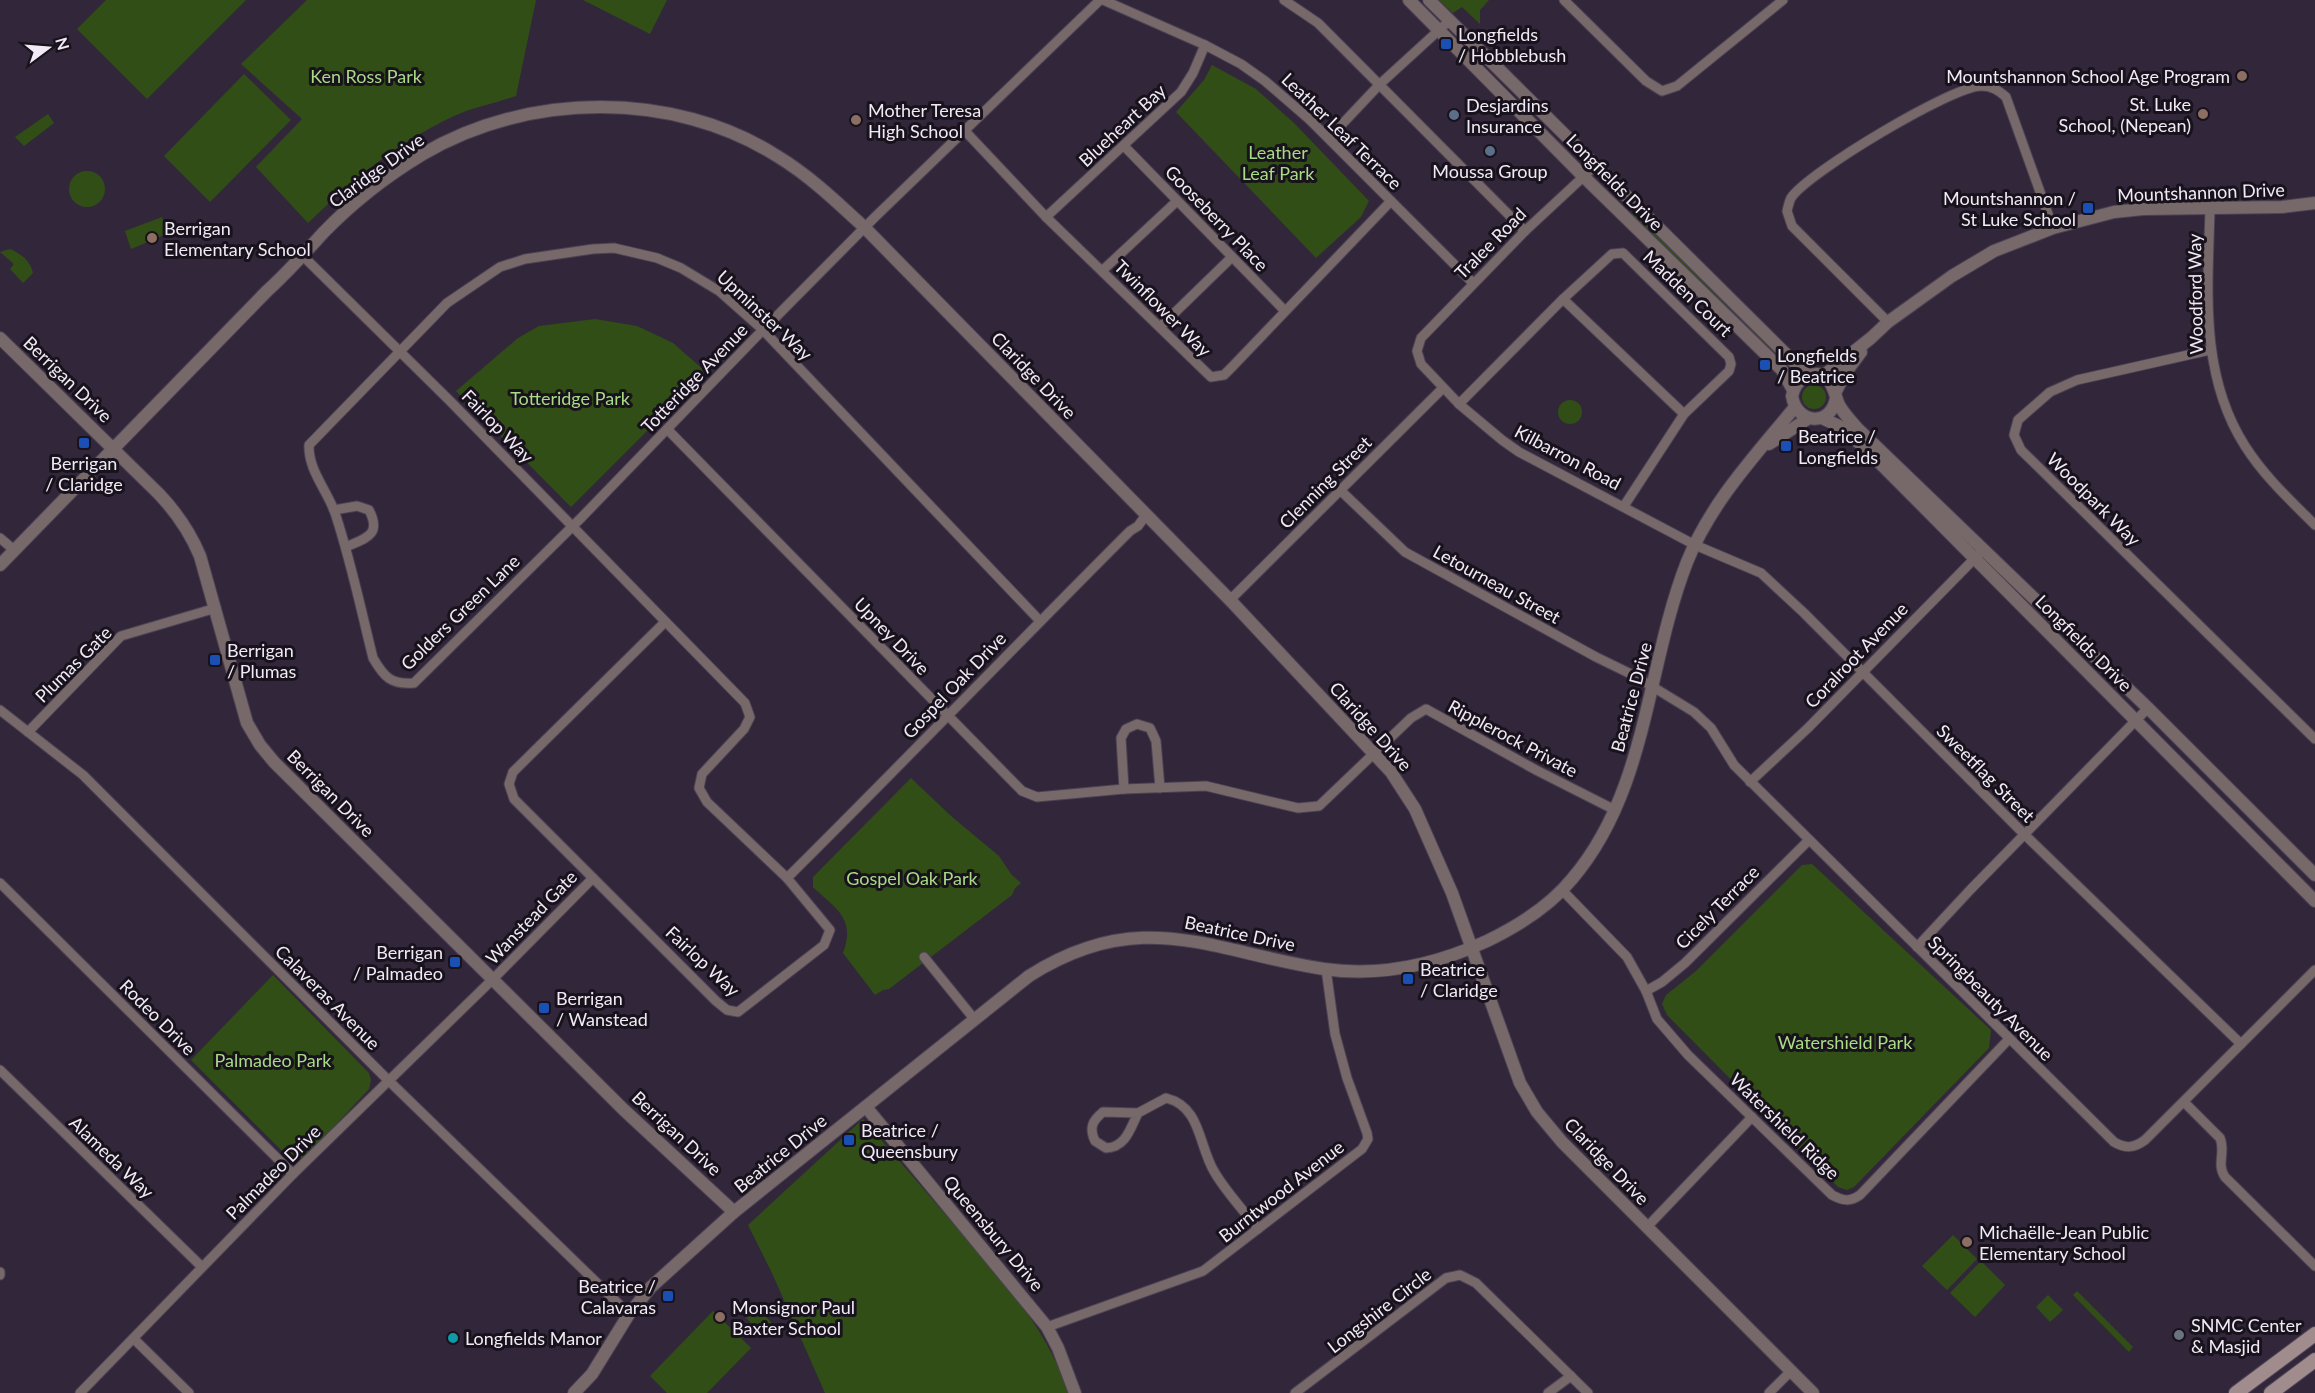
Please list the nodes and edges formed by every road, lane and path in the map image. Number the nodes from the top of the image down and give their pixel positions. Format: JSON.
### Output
{"nodes":[{"id":1,"x":1102,"y":0,"type":"edge"},
{"id":2,"x":1284,"y":0,"type":"edge"},
{"id":3,"x":1409,"y":0,"type":"edge"},
{"id":4,"x":1430,"y":0,"type":"edge"},
{"id":5,"x":1564,"y":0,"type":"edge"},
{"id":6,"x":1783,"y":0,"type":"edge"},
{"id":7,"x":1450,"y":20,"type":"junction"},
{"id":8,"x":1439,"y":30,"type":"junction"},
{"id":9,"x":1204,"y":45,"type":"junction"},
{"id":10,"x":1380,"y":84,"type":"junction"},
{"id":11,"x":965,"y":130,"type":"junction"},
{"id":12,"x":1329,"y":138,"type":"junction"},
{"id":13,"x":1125,"y":147,"type":"junction"},
{"id":14,"x":1596,"y":165,"type":"junction"},
{"id":15,"x":1583,"y":176,"type":"junction"},
{"id":16,"x":1177,"y":201,"type":"junction"},
{"id":17,"x":1391,"y":201,"type":"junction"},
{"id":18,"x":2315,"y":203,"type":"edge"},
{"id":19,"x":2210,"y":208,"type":"junction"},
{"id":20,"x":1046,"y":217,"type":"junction"},
{"id":21,"x":865,"y":228,"type":"junction"},
{"id":22,"x":2053,"y":228,"type":"junction"},
{"id":23,"x":1525,"y":231,"type":"junction"},
{"id":24,"x":303,"y":256,"type":"junction"},
{"id":25,"x":1232,"y":257,"type":"junction"},
{"id":26,"x":1103,"y":270,"type":"junction"},
{"id":27,"x":1473,"y":283,"type":"junction"},
{"id":28,"x":1563,"y":299,"type":"junction"},
{"id":29,"x":1285,"y":311,"type":"junction"},
{"id":30,"x":1888,"y":322,"type":"junction"},
{"id":31,"x":1160,"y":327,"type":"junction"},
{"id":32,"x":763,"y":330,"type":"junction"},
{"id":33,"x":0,"y":338,"type":"edge"},
{"id":34,"x":1871,"y":338,"type":"junction"},
{"id":35,"x":400,"y":350,"type":"junction"},
{"id":36,"x":2210,"y":350,"type":"junction"},
{"id":37,"x":1417,"y":351,"type":"joint"},
{"id":38,"x":1808,"y":376,"type":"junction"},
{"id":39,"x":1823,"y":376,"type":"junction"},
{"id":40,"x":1443,"y":388,"type":"junction"},
{"id":41,"x":1793,"y":390,"type":"junction"},
{"id":42,"x":1836,"y":395,"type":"junction"},
{"id":43,"x":1460,"y":404,"type":"junction"},
{"id":44,"x":1795,"y":407,"type":"junction"},
{"id":45,"x":1684,"y":414,"type":"junction"},
{"id":46,"x":1816,"y":418,"type":"junction"},
{"id":47,"x":667,"y":429,"type":"junction"},
{"id":48,"x":113,"y":449,"type":"junction"},
{"id":49,"x":1761,"y":450,"type":"junction"},
{"id":50,"x":1340,"y":490,"type":"junction"},
{"id":51,"x":1624,"y":506,"type":"junction"},
{"id":52,"x":334,"y":510,"type":"junction"},
{"id":53,"x":1146,"y":515,"type":"junction"},
{"id":54,"x":2315,"y":525,"type":"edge"},
{"id":55,"x":573,"y":527,"type":"junction"},
{"id":56,"x":0,"y":538,"type":"edge"},
{"id":57,"x":1695,"y":545,"type":"junction"},
{"id":58,"x":346,"y":547,"type":"junction"},
{"id":59,"x":1984,"y":549,"type":"junction"},
{"id":60,"x":14,"y":550,"type":"junction"},
{"id":61,"x":1974,"y":559,"type":"junction"},
{"id":62,"x":0,"y":565,"type":"edge"},
{"id":63,"x":1230,"y":600,"type":"junction"},
{"id":64,"x":216,"y":608,"type":"junction"},
{"id":65,"x":1040,"y":621,"type":"junction"},
{"id":66,"x":665,"y":622,"type":"junction"},
{"id":67,"x":1863,"y":672,"type":"junction"},
{"id":68,"x":1652,"y":686,"type":"junction"},
{"id":69,"x":2148,"y":708,"type":"junction"},
{"id":70,"x":0,"y":710,"type":"edge"},
{"id":71,"x":947,"y":716,"type":"junction"},
{"id":72,"x":2135,"y":721,"type":"junction"},
{"id":73,"x":28,"y":732,"type":"junction"},
{"id":74,"x":2315,"y":739,"type":"edge"},
{"id":75,"x":1373,"y":752,"type":"junction"},
{"id":76,"x":1750,"y":782,"type":"junction"},
{"id":77,"x":1160,"y":788,"type":"junction"},
{"id":78,"x":1124,"y":789,"type":"junction"},
{"id":79,"x":1615,"y":810,"type":"junction"},
{"id":80,"x":2024,"y":834,"type":"junction"},
{"id":81,"x":1808,"y":841,"type":"junction"},
{"id":82,"x":2315,"y":875,"type":"edge"},
{"id":83,"x":593,"y":878,"type":"junction"},
{"id":84,"x":787,"y":878,"type":"junction"},
{"id":85,"x":0,"y":883,"type":"edge"},
{"id":86,"x":1562,"y":890,"type":"junction"},
{"id":87,"x":2315,"y":901,"type":"edge"},
{"id":88,"x":1473,"y":947,"type":"junction"},
{"id":89,"x":1917,"y":947,"type":"junction"},
{"id":90,"x":924,"y":957,"type":"dead end"},
{"id":91,"x":1326,"y":969,"type":"junction"},
{"id":92,"x":2315,"y":970,"type":"edge"},
{"id":93,"x":494,"y":979,"type":"junction"},
{"id":94,"x":1646,"y":991,"type":"junction"},
{"id":95,"x":975,"y":1020,"type":"junction"},
{"id":96,"x":2009,"y":1039,"type":"junction"},
{"id":97,"x":2241,"y":1044,"type":"junction"},
{"id":98,"x":0,"y":1070,"type":"edge"},
{"id":99,"x":388,"y":1080,"type":"junction"},
{"id":100,"x":2184,"y":1102,"type":"junction"},
{"id":101,"x":866,"y":1107,"type":"junction"},
{"id":102,"x":1138,"y":1113,"type":"junction"},
{"id":103,"x":1752,"y":1116,"type":"junction"},
{"id":104,"x":293,"y":1174,"type":"junction"},
{"id":105,"x":734,"y":1212,"type":"junction"},
{"id":106,"x":1647,"y":1227,"type":"junction"},
{"id":107,"x":1258,"y":1230,"type":"junction"},
{"id":108,"x":2315,"y":1266,"type":"edge"},
{"id":109,"x":202,"y":1267,"type":"junction"},
{"id":110,"x":629,"y":1314,"type":"junction"},
{"id":111,"x":1047,"y":1327,"type":"junction"},
{"id":112,"x":2315,"y":1334,"type":"edge"},
{"id":113,"x":134,"y":1339,"type":"junction"},
{"id":114,"x":2315,"y":1360,"type":"edge"},
{"id":115,"x":1791,"y":1371,"type":"junction"},
{"id":116,"x":1570,"y":1376,"type":"junction"},
{"id":117,"x":80,"y":1393,"type":"edge"},
{"id":118,"x":189,"y":1393,"type":"edge"},
{"id":119,"x":574,"y":1393,"type":"edge"},
{"id":120,"x":1075,"y":1393,"type":"edge"},
{"id":121,"x":1295,"y":1393,"type":"edge"},
{"id":122,"x":1548,"y":1393,"type":"edge"},
{"id":123,"x":1588,"y":1393,"type":"edge"},
{"id":124,"x":1769,"y":1393,"type":"edge"},
{"id":125,"x":1813,"y":1393,"type":"edge"},
{"id":126,"x":2236,"y":1393,"type":"edge"},
{"id":127,"x":2271,"y":1393,"type":"edge"}],
"edges":[{"from":1,"to":9,"type":"street","name":"Leather Leaf Terrace"},
{"from":1,"to":11,"type":"street","name":"Totteridge Avenue"},
{"from":2,"to":10,"type":"street"},
{"from":3,"to":8,"type":"street","name":"Longfields Drive"},
{"from":4,"to":7,"type":"street","name":"Longfields Drive"},
{"from":5,"to":6,"type":"street"},
{"from":7,"to":8,"type":"street"},
{"from":7,"to":14,"type":"street","name":"Longfields Drive"},
{"from":8,"to":10,"type":"street"},
{"from":8,"to":15,"type":"street","name":"Longfields Drive"},
{"from":9,"to":12,"type":"street","name":"Leather Leaf Terrace"},
{"from":9,"to":13,"type":"street","name":"Blueheart Bay"},
{"from":10,"to":12,"type":"street"},
{"from":10,"to":23,"type":"street"},
{"from":11,"to":20,"type":"street","name":"Twinflower Way"},
{"from":11,"to":21,"type":"street","name":"Totteridge Avenue"},
{"from":12,"to":17,"type":"street","name":"Leather Leaf Terrace"},
{"from":13,"to":16,"type":"street","name":"Gooseberry Place"},
{"from":13,"to":20,"type":"street","name":"Blueheart Bay"},
{"from":14,"to":15,"type":"street","name":"Tralee Road"},
{"from":14,"to":38,"type":"street","name":"Longfields Drive"},
{"from":15,"to":23,"type":"street","name":"Tralee Road"},
{"from":15,"to":41,"type":"street","name":"Longfields Drive"},
{"from":16,"to":25,"type":"street","name":"Gooseberry Place"},
{"from":16,"to":26,"type":"street"},
{"from":17,"to":27,"type":"street","name":"Leather Leaf Terrace"},
{"from":17,"to":29,"type":"street","name":"Twinflower Way"},
{"from":18,"to":19,"type":"street","name":"Mountshannon Drive"},
{"from":19,"to":22,"type":"street","name":"Mountshannon Drive"},
{"from":19,"to":36,"type":"street","name":"Woodford Way"},
{"from":20,"to":26,"type":"street","name":"Twinflower Way"},
{"from":21,"to":24,"type":"street","name":"Claridge Drive"},
{"from":21,"to":32,"type":"street","name":"Totteridge Avenue"},
{"from":21,"to":53,"type":"street","name":"Claridge Drive"},
{"from":22,"to":30,"type":"street","name":"Mountshannon Drive"},
{"from":22,"to":30,"type":"street"},
{"from":23,"to":27,"type":"street","name":"Tralee Road"},
{"from":24,"to":35,"type":"street","name":"Fairlop Way"},
{"from":24,"to":48,"type":"street","name":"Claridge Drive"},
{"from":25,"to":29,"type":"street","name":"Gooseberry Place"},
{"from":25,"to":31,"type":"street"},
{"from":26,"to":31,"type":"street","name":"Twinflower Way"},
{"from":27,"to":37,"type":"street","name":"Tralee Road"},
{"from":28,"to":43,"type":"street","name":"Madden Court"},
{"from":28,"to":45,"type":"street"},
{"from":28,"to":45,"type":"street","name":"Madden Court"},
{"from":29,"to":31,"type":"street","name":"Twinflower Way"},
{"from":30,"to":34,"type":"street","name":"Mountshannon Drive"},
{"from":32,"to":35,"type":"street","name":"Upminster Way"},
{"from":32,"to":47,"type":"street","name":"Totteridge Avenue"},
{"from":32,"to":65,"type":"street","name":"Upminster Way"},
{"from":33,"to":48,"type":"street","name":"Berrigan Drive"},
{"from":34,"to":39,"type":"street","name":"Mountshannon Drive"},
{"from":34,"to":42,"type":"street","name":"Mountshannon Drive"},
{"from":35,"to":52,"type":"street","name":"Golders Green Lane"},
{"from":35,"to":55,"type":"street","name":"Fairlop Way"},
{"from":36,"to":54,"type":"street","name":"Woodford Way"},
{"from":36,"to":74,"type":"street","name":"Woodpark Way"},
{"from":37,"to":40,"type":"street","name":"Kilbarron Road"},
{"from":38,"to":39,"type":"street"},
{"from":38,"to":41,"type":"street"},
{"from":39,"to":42,"type":"street"},
{"from":40,"to":43,"type":"street","name":"Kilbarron Road"},
{"from":40,"to":50,"type":"street","name":"Clenning Street"},
{"from":41,"to":44,"type":"street"},
{"from":42,"to":46,"type":"street"},
{"from":42,"to":59,"type":"street","name":"Longfields Drive"},
{"from":43,"to":51,"type":"street","name":"Kilbarron Road"},
{"from":44,"to":46,"type":"street"},
{"from":44,"to":49,"type":"street","name":"Beatrice Drive"},
{"from":45,"to":51,"type":"street","name":"Madden Court"},
{"from":46,"to":49,"type":"street","name":"Beatrice Drive"},
{"from":46,"to":61,"type":"street","name":"Longfields Drive"},
{"from":47,"to":55,"type":"street","name":"Totteridge Avenue"},
{"from":47,"to":71,"type":"street","name":"Upney Drive"},
{"from":48,"to":60,"type":"street","name":"Claridge Drive"},
{"from":48,"to":64,"type":"street","name":"Berrigan Drive"},
{"from":49,"to":57,"type":"street","name":"Beatrice Drive"},
{"from":50,"to":63,"type":"street","name":"Clenning Street"},
{"from":50,"to":68,"type":"street","name":"Letourneau Street"},
{"from":51,"to":57,"type":"street","name":"Kilbarron Road"},
{"from":52,"to":58,"type":"street","name":"Golders Green Lane"},
{"from":52,"to":58,"type":"street"},
{"from":53,"to":63,"type":"street","name":"Claridge Drive"},
{"from":53,"to":65,"type":"street","name":"Gospel Oak Drive"},
{"from":55,"to":58,"type":"street","name":"Golders Green Lane"},
{"from":55,"to":66,"type":"street","name":"Fairlop Way"},
{"from":56,"to":60,"type":"street"},
{"from":57,"to":67,"type":"street","name":"Sweetflag Street"},
{"from":57,"to":68,"type":"street","name":"Beatrice Drive"},
{"from":59,"to":61,"type":"street","name":"Coralroot Avenue"},
{"from":59,"to":69,"type":"street","name":"Longfields Drive"},
{"from":60,"to":62,"type":"street","name":"Claridge Drive"},
{"from":61,"to":67,"type":"street","name":"Coralroot Avenue"},
{"from":61,"to":72,"type":"street","name":"Longfields Drive"},
{"from":63,"to":75,"type":"street","name":"Claridge Drive"},
{"from":64,"to":73,"type":"street","name":"Plumas Gate"},
{"from":64,"to":93,"type":"street","name":"Berrigan Drive"},
{"from":65,"to":71,"type":"street","name":"Gospel Oak Drive"},
{"from":66,"to":83,"type":"street","name":"Fairlop Way"},
{"from":66,"to":84,"type":"street","name":"Fairlop Way"},
{"from":67,"to":76,"type":"street","name":"Coralroot Avenue"},
{"from":67,"to":80,"type":"street","name":"Sweetflag Street"},
{"from":68,"to":76,"type":"street","name":"Springbeauty Avenue"},
{"from":68,"to":79,"type":"street","name":"Beatrice Drive"},
{"from":69,"to":72,"type":"street"},
{"from":69,"to":82,"type":"street","name":"Longfields Drive"},
{"from":70,"to":73,"type":"street","name":"Calaveras Avenue"},
{"from":71,"to":78,"type":"street","name":"Upney Drive"},
{"from":71,"to":84,"type":"street","name":"Gospel Oak Drive"},
{"from":72,"to":80,"type":"street"},
{"from":72,"to":87,"type":"street","name":"Longfields Drive"},
{"from":73,"to":99,"type":"street","name":"Calaveras Avenue"},
{"from":75,"to":77,"type":"street","name":"Upney Drive"},
{"from":75,"to":79,"type":"street","name":"Ripplerock Private"},
{"from":75,"to":88,"type":"street","name":"Claridge Drive"},
{"from":76,"to":81,"type":"street","name":"Springbeauty Avenue"},
{"from":77,"to":78,"type":"street","name":"Upney Drive"},
{"from":77,"to":78,"type":"street"},
{"from":79,"to":86,"type":"street","name":"Beatrice Drive"},
{"from":80,"to":89,"type":"street"},
{"from":80,"to":97,"type":"street","name":"Sweetflag Street"},
{"from":81,"to":89,"type":"street","name":"Springbeauty Avenue"},
{"from":81,"to":94,"type":"street","name":"Cicely Terrace"},
{"from":83,"to":84,"type":"street","name":"Fairlop Way"},
{"from":83,"to":93,"type":"street","name":"Wanstead Gate"},
{"from":85,"to":104,"type":"street","name":"Rodeo Drive"},
{"from":86,"to":88,"type":"street","name":"Beatrice Drive"},
{"from":86,"to":94,"type":"street","name":"Watershield Ridge"},
{"from":88,"to":91,"type":"street","name":"Beatrice Drive"},
{"from":88,"to":106,"type":"street","name":"Claridge Drive"},
{"from":89,"to":96,"type":"street","name":"Springbeauty Avenue"},
{"from":90,"to":95,"type":"street"},
{"from":91,"to":95,"type":"street","name":"Beatrice Drive"},
{"from":91,"to":107,"type":"street","name":"Burntwood Avenue"},
{"from":92,"to":97,"type":"street","name":"Springbeauty Avenue"},
{"from":93,"to":99,"type":"street","name":"Palmadeo Drive"},
{"from":93,"to":105,"type":"street","name":"Berrigan Drive"},
{"from":94,"to":103,"type":"street","name":"Watershield Ridge"},
{"from":95,"to":101,"type":"street","name":"Beatrice Drive"},
{"from":96,"to":100,"type":"street","name":"Springbeauty Avenue"},
{"from":96,"to":103,"type":"street","name":"Watershield Ridge"},
{"from":97,"to":100,"type":"street","name":"Springbeauty Avenue"},
{"from":98,"to":109,"type":"street","name":"Alameda Way"},
{"from":99,"to":104,"type":"street","name":"Palmadeo Drive"},
{"from":99,"to":110,"type":"street","name":"Calaveras Avenue"},
{"from":100,"to":108,"type":"street"},
{"from":101,"to":105,"type":"street","name":"Beatrice Drive"},
{"from":101,"to":111,"type":"street","name":"Queensbury Drive"},
{"from":102,"to":102,"type":"street"},
{"from":102,"to":107,"type":"street"},
{"from":103,"to":106,"type":"street"},
{"from":104,"to":109,"type":"street","name":"Palmadeo Drive"},
{"from":105,"to":110,"type":"street","name":"Beatrice Drive"},
{"from":106,"to":115,"type":"street","name":"Claridge Drive"},
{"from":107,"to":111,"type":"street","name":"Burntwood Avenue"},
{"from":109,"to":113,"type":"street","name":"Palmadeo Drive"},
{"from":110,"to":119,"type":"street","name":"Beatrice Drive"},
{"from":111,"to":120,"type":"street","name":"Queensbury Drive"},
{"from":112,"to":126,"type":"main road"},
{"from":113,"to":117,"type":"street","name":"Palmadeo Drive"},
{"from":113,"to":118,"type":"street"},
{"from":114,"to":127,"type":"main road"},
{"from":115,"to":124,"type":"street"},
{"from":115,"to":125,"type":"street","name":"Claridge Drive"},
{"from":116,"to":121,"type":"street","name":"Longshire Circle"},
{"from":116,"to":122,"type":"street"},
{"from":116,"to":123,"type":"street","name":"Longshire Circle"}]}
